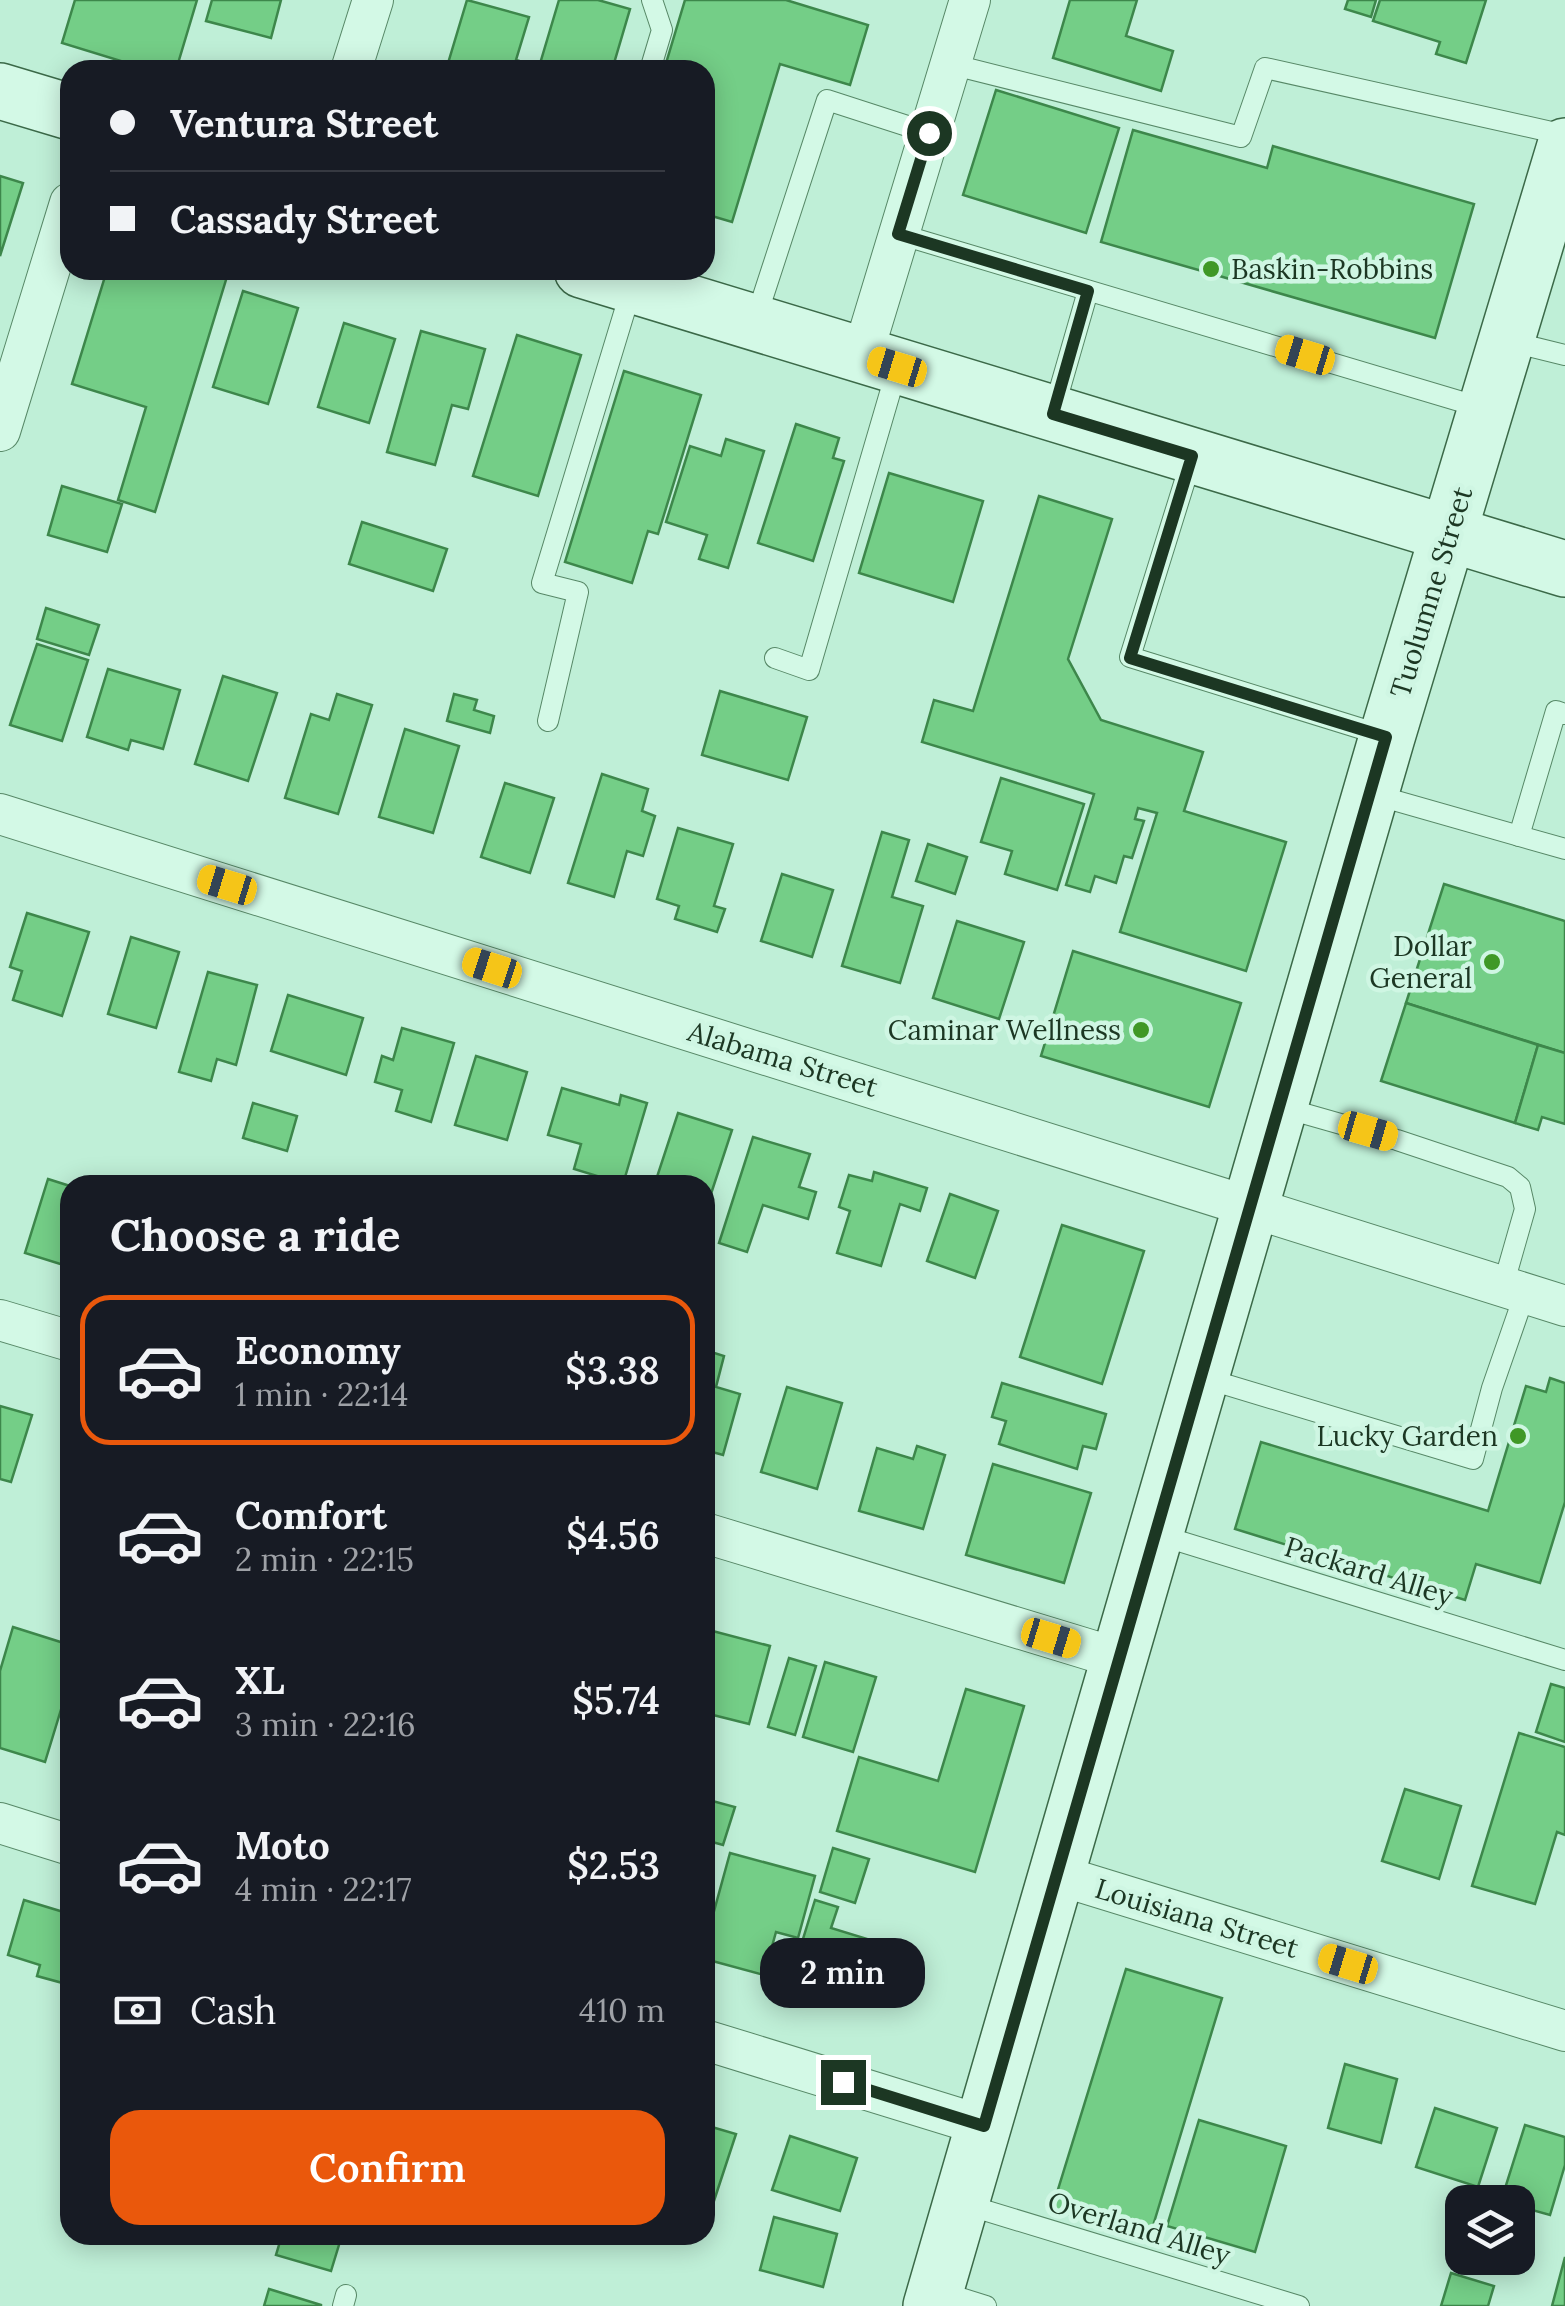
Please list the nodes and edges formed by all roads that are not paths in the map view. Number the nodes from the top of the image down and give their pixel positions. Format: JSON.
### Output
{"nodes":[{"id":1,"x":373,"y":0,"type":"edge"},
{"id":2,"x":652,"y":0,"type":"edge"},
{"id":3,"x":970,"y":0,"type":"edge"},
{"id":4,"x":355,"y":60,"type":"edge"},
{"id":5,"x":653,"y":60,"type":"edge"},
{"id":6,"x":950,"y":64,"type":"junction"},
{"id":7,"x":0,"y":91,"type":"edge"},
{"id":8,"x":60,"y":109,"type":"edge"},
{"id":9,"x":929,"y":133,"type":"junction"},
{"id":10,"x":1565,"y":135,"type":"edge"},
{"id":11,"x":1565,"y":146,"type":"edge"},
{"id":12,"x":898,"y":234,"type":"junction"},
{"id":13,"x":60,"y":236,"type":"edge"},
{"id":14,"x":596,"y":280,"type":"edge"},
{"id":15,"x":616,"y":280,"type":"edge"},
{"id":16,"x":1088,"y":291,"type":"junction"},
{"id":17,"x":755,"y":323,"type":"junction"},
{"id":18,"x":1506,"y":340,"type":"junction"},
{"id":19,"x":1565,"y":356,"type":"edge"},
{"id":20,"x":880,"y":362,"type":"junction"},
{"id":21,"x":1486,"y":408,"type":"junction"},
{"id":22,"x":1053,"y":414,"type":"junction"},
{"id":23,"x":0,"y":431,"type":"edge"},
{"id":24,"x":1192,"y":456,"type":"junction"},
{"id":25,"x":1450,"y":533,"type":"junction"},
{"id":26,"x":1565,"y":568,"type":"edge"},
{"id":27,"x":775,"y":658,"type":"dead end"},
{"id":28,"x":1565,"y":714,"type":"edge"},
{"id":29,"x":548,"y":721,"type":"dead end"},
{"id":30,"x":1386,"y":737,"type":"junction"},
{"id":31,"x":1370,"y":793,"type":"junction"},
{"id":32,"x":0,"y":814,"type":"edge"},
{"id":33,"x":1519,"y":836,"type":"junction"},
{"id":34,"x":1565,"y":849,"type":"edge"},
{"id":35,"x":1279,"y":1106,"type":"junction"},
{"id":36,"x":1250,"y":1206,"type":"junction"},
{"id":37,"x":1514,"y":1290,"type":"junction"},
{"id":38,"x":1565,"y":1306,"type":"edge"},
{"id":39,"x":0,"y":1320,"type":"edge"},
{"id":40,"x":60,"y":1338,"type":"edge"},
{"id":41,"x":1202,"y":1378,"type":"junction"},
{"id":42,"x":1156,"y":1534,"type":"junction"},
{"id":43,"x":715,"y":1536,"type":"edge"},
{"id":44,"x":1120,"y":1659,"type":"junction"},
{"id":45,"x":1565,"y":1660,"type":"edge"},
{"id":46,"x":0,"y":1823,"type":"edge"},
{"id":47,"x":60,"y":1842,"type":"edge"},
{"id":48,"x":1058,"y":1875,"type":"junction"},
{"id":49,"x":1565,"y":2031,"type":"edge"},
{"id":50,"x":715,"y":2043,"type":"edge"},
{"id":51,"x":984,"y":2126,"type":"junction"},
{"id":52,"x":962,"y":2203,"type":"junction"},
{"id":53,"x":951,"y":2301,"type":"edge"},
{"id":54,"x":1299,"y":2306,"type":"edge"}],
"edges":[{"from":1,"to":4,"type":"street"},
{"from":2,"to":5,"type":"lane"},
{"from":3,"to":6,"type":"street"},
{"from":6,"to":9,"type":"street"},
{"from":6,"to":10,"type":"lane"},
{"from":7,"to":8,"type":"main road"},
{"from":9,"to":12,"type":"street"},
{"from":9,"to":17,"type":"lane"},
{"from":11,"to":18,"type":"main road","name":"Tuolumne Street"},
{"from":12,"to":16,"type":"lane"},
{"from":12,"to":20,"type":"street"},
{"from":13,"to":23,"type":"street"},
{"from":14,"to":29,"type":"lane"},
{"from":15,"to":17,"type":"main road"},
{"from":16,"to":21,"type":"lane"},
{"from":16,"to":22,"type":"lane"},
{"from":17,"to":20,"type":"main road"},
{"from":18,"to":19,"type":"lane"},
{"from":18,"to":21,"type":"main road","name":"Tuolumne Street"},
{"from":20,"to":22,"type":"main road"},
{"from":20,"to":27,"type":"lane"},
{"from":21,"to":25,"type":"main road","name":"Tuolumne Street"},
{"from":22,"to":24,"type":"main road"},
{"from":24,"to":25,"type":"main road"},
{"from":24,"to":30,"type":"lane"},
{"from":25,"to":26,"type":"main road"},
{"from":25,"to":30,"type":"main road","name":"Tuolumne Street"},
{"from":28,"to":33,"type":"lane"},
{"from":30,"to":31,"type":"main road","name":"Tuolumne Street"},
{"from":31,"to":33,"type":"lane"},
{"from":31,"to":35,"type":"main road","name":"Tuolumne Street"},
{"from":32,"to":36,"type":"street","name":"Alabama Street"},
{"from":33,"to":34,"type":"lane"},
{"from":35,"to":36,"type":"main road","name":"Tuolumne Street"},
{"from":35,"to":37,"type":"lane"},
{"from":36,"to":37,"type":"street","name":"Alabama Street"},
{"from":36,"to":41,"type":"main road","name":"Tuolumne Street"},
{"from":37,"to":38,"type":"street","name":"Alabama Street"},
{"from":37,"to":41,"type":"lane"},
{"from":39,"to":40,"type":"street"},
{"from":41,"to":42,"type":"main road","name":"Tuolumne Street"},
{"from":42,"to":44,"type":"main road","name":"Tuolumne Street"},
{"from":42,"to":45,"type":"lane","name":"Packard Alley"},
{"from":43,"to":44,"type":"street"},
{"from":44,"to":48,"type":"main road","name":"Tuolumne Street"},
{"from":46,"to":47,"type":"street"},
{"from":48,"to":49,"type":"street","name":"Louisiana Street"},
{"from":48,"to":51,"type":"main road","name":"Tuolumne Street"},
{"from":50,"to":51,"type":"street"},
{"from":51,"to":52,"type":"main road","name":"Tuolumne Street"},
{"from":52,"to":53,"type":"main road","name":"Tuolumne Street"},
{"from":52,"to":54,"type":"lane","name":"Overland Alley"}]}
